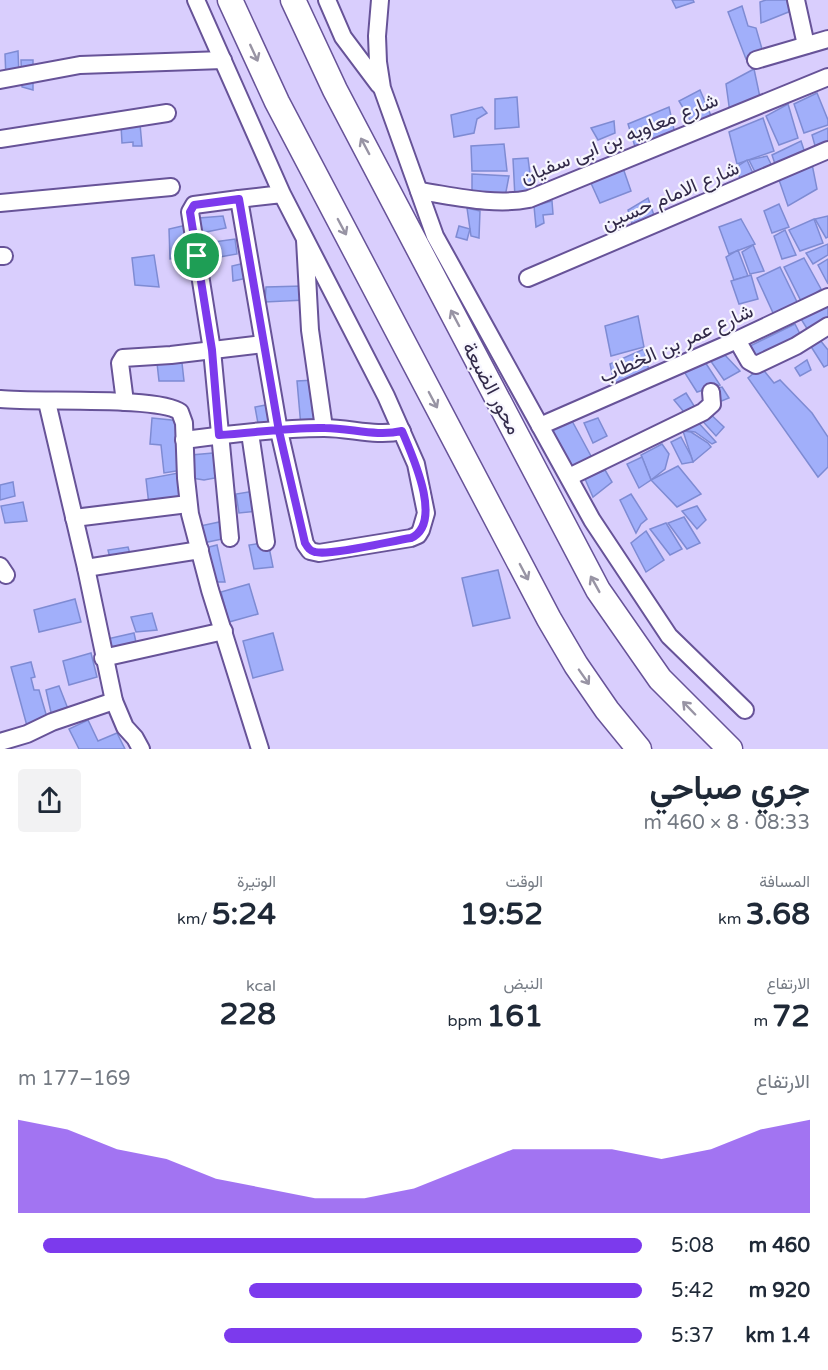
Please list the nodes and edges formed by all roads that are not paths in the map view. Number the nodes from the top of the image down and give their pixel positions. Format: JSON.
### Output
{"nodes":[{"id":1,"x":196,"y":0,"type":"edge"},
{"id":2,"x":230,"y":0,"type":"edge"},
{"id":3,"x":293,"y":0,"type":"edge"},
{"id":4,"x":327,"y":0,"type":"edge"},
{"id":5,"x":380,"y":0,"type":"edge"},
{"id":6,"x":796,"y":0,"type":"edge"},
{"id":7,"x":827,"y":43,"type":"edge"},
{"id":8,"x":806,"y":45,"type":"junction"},
{"id":9,"x":223,"y":60,"type":"junction"},
{"id":10,"x":756,"y":60,"type":"dead end"},
{"id":11,"x":828,"y":77,"type":"edge"},
{"id":12,"x":0,"y":80,"type":"edge"},
{"id":13,"x":382,"y":88,"type":"junction"},
{"id":14,"x":167,"y":113,"type":"dead end"},
{"id":15,"x":0,"y":139,"type":"edge"},
{"id":16,"x":828,"y":150,"type":"edge"},
{"id":17,"x":171,"y":187,"type":"dead end"},
{"id":18,"x":419,"y":191,"type":"junction"},
{"id":19,"x":282,"y":194,"type":"junction"},
{"id":20,"x":239,"y":199,"type":"junction"},
{"id":21,"x":0,"y":203,"type":"edge"},
{"id":22,"x":305,"y":236,"type":"junction"},
{"id":23,"x":528,"y":278,"type":"dead end"},
{"id":24,"x":828,"y":297,"type":"edge"},
{"id":25,"x":828,"y":326,"type":"edge"},
{"id":26,"x":737,"y":340,"type":"junction"},
{"id":27,"x":262,"y":344,"type":"junction"},
{"id":28,"x":212,"y":350,"type":"junction"},
{"id":29,"x":711,"y":392,"type":"dead end"},
{"id":30,"x":0,"y":399,"type":"edge"},
{"id":31,"x":47,"y":402,"type":"junction"},
{"id":32,"x":125,"y":402,"type":"junction"},
{"id":33,"x":540,"y":426,"type":"junction"},
{"id":34,"x":324,"y":428,"type":"junction"},
{"id":35,"x":279,"y":431,"type":"junction"},
{"id":36,"x":402,"y":431,"type":"junction"},
{"id":37,"x":250,"y":433,"type":"junction"},
{"id":38,"x":219,"y":435,"type":"junction"},
{"id":39,"x":184,"y":440,"type":"junction"},
{"id":40,"x":568,"y":477,"type":"junction"},
{"id":41,"x":188,"y":504,"type":"junction"},
{"id":42,"x":74,"y":518,"type":"junction"},
{"id":43,"x":230,"y":538,"type":"dead end"},
{"id":44,"x":266,"y":542,"type":"dead end"},
{"id":45,"x":200,"y":550,"type":"junction"},
{"id":46,"x":86,"y":568,"type":"junction"},
{"id":47,"x":224,"y":631,"type":"junction"},
{"id":48,"x":103,"y":658,"type":"junction"},
{"id":49,"x":114,"y":701,"type":"junction"},
{"id":50,"x":746,"y":710,"type":"dead end"},
{"id":51,"x":0,"y":742,"type":"edge"},
{"id":52,"x":141,"y":749,"type":"edge"},
{"id":53,"x":260,"y":749,"type":"edge"},
{"id":54,"x":639,"y":749,"type":"edge"},
{"id":55,"x":730,"y":749,"type":"edge"}],
"edges":[{"from":1,"to":9,"type":"street"},
{"from":2,"to":54,"type":"highway","one_way":true},
{"from":55,"to":3,"type":"highway","name":"محور الضبعة","one_way":true},
{"from":4,"to":13,"type":"street"},
{"from":5,"to":13,"type":"street"},
{"from":6,"to":8,"type":"street"},
{"from":7,"to":8,"type":"street"},
{"from":8,"to":10,"type":"street"},
{"from":9,"to":12,"type":"street"},
{"from":9,"to":19,"type":"street"},
{"from":11,"to":18,"type":"street","name":"شارع معاويه بن ابى سفيان"},
{"from":13,"to":18,"type":"street"},
{"from":14,"to":15,"type":"street"},
{"from":16,"to":23,"type":"street","name":"شارع الامام حسين"},
{"from":17,"to":21,"type":"street"},
{"from":18,"to":33,"type":"street"},
{"from":19,"to":20,"type":"street"},
{"from":19,"to":22,"type":"street"},
{"from":20,"to":27,"type":"street"},
{"from":20,"to":28,"type":"street"},
{"from":22,"to":34,"type":"street"},
{"from":22,"to":36,"type":"street"},
{"from":24,"to":26,"type":"street","name":"شارع عمر بن الخطاب"},
{"from":25,"to":26,"type":"street"},
{"from":26,"to":33,"type":"street","name":"شارع عمر بن الخطاب"},
{"from":27,"to":28,"type":"street"},
{"from":27,"to":35,"type":"street"},
{"from":28,"to":32,"type":"street"},
{"from":28,"to":38,"type":"street"},
{"from":29,"to":40,"type":"street"},
{"from":30,"to":31,"type":"street"},
{"from":31,"to":32,"type":"street"},
{"from":31,"to":42,"type":"street"},
{"from":32,"to":39,"type":"street"},
{"from":33,"to":40,"type":"street"},
{"from":34,"to":35,"type":"street"},
{"from":34,"to":36,"type":"street"},
{"from":35,"to":36,"type":"street"},
{"from":35,"to":37,"type":"street"},
{"from":37,"to":38,"type":"street"},
{"from":37,"to":44,"type":"street"},
{"from":38,"to":39,"type":"street"},
{"from":38,"to":43,"type":"street"},
{"from":39,"to":41,"type":"street"},
{"from":40,"to":50,"type":"street"},
{"from":41,"to":42,"type":"street"},
{"from":41,"to":45,"type":"street"},
{"from":42,"to":46,"type":"street"},
{"from":45,"to":46,"type":"street"},
{"from":45,"to":47,"type":"street"},
{"from":46,"to":48,"type":"street"},
{"from":47,"to":48,"type":"street"},
{"from":47,"to":53,"type":"street"},
{"from":48,"to":49,"type":"street"},
{"from":49,"to":51,"type":"street"},
{"from":49,"to":52,"type":"street"}]}
